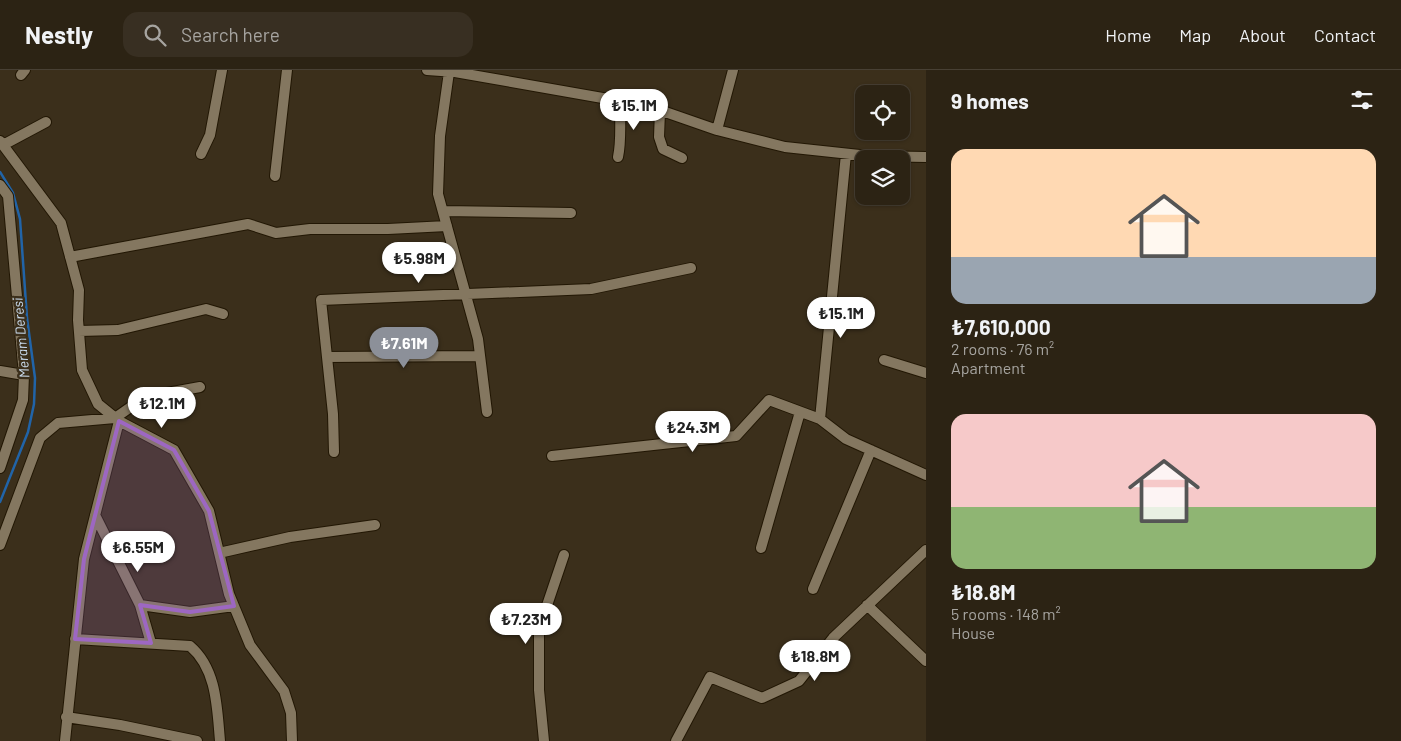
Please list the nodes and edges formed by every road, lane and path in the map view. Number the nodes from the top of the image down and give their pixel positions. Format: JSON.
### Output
{"nodes":[{"id":1,"x":222,"y":70,"type":"edge"},
{"id":2,"x":287,"y":70,"type":"edge"},
{"id":3,"x":427,"y":70,"type":"edge"},
{"id":4,"x":733,"y":70,"type":"edge"},
{"id":5,"x":448,"y":72,"type":"junction"},
{"id":6,"x":621,"y":102,"type":"junction"},
{"id":7,"x":660,"y":111,"type":"junction"},
{"id":8,"x":46,"y":122,"type":"dead end"},
{"id":9,"x":717,"y":130,"type":"junction"},
{"id":10,"x":2,"y":143,"type":"edge"},
{"id":11,"x":201,"y":154,"type":"dead end"},
{"id":12,"x":846,"y":154,"type":"junction"},
{"id":13,"x":618,"y":157,"type":"dead end"},
{"id":14,"x":926,"y":157,"type":"edge"},
{"id":15,"x":682,"y":158,"type":"dead end"},
{"id":16,"x":275,"y":176,"type":"dead end"},
{"id":17,"x":0,"y":185,"type":"edge"},
{"id":18,"x":443,"y":211,"type":"junction"},
{"id":19,"x":571,"y":212,"type":"dead end"},
{"id":20,"x":447,"y":226,"type":"junction"},
{"id":21,"x":70,"y":257,"type":"junction"},
{"id":22,"x":691,"y":268,"type":"dead end"},
{"id":23,"x":466,"y":295,"type":"junction"},
{"id":24,"x":223,"y":314,"type":"dead end"},
{"id":25,"x":79,"y":331,"type":"junction"},
{"id":26,"x":480,"y":356,"type":"junction"},
{"id":27,"x":327,"y":357,"type":"junction"},
{"id":28,"x":884,"y":360,"type":"dead end"},
{"id":29,"x":0,"y":371,"type":"edge"},
{"id":30,"x":926,"y":373,"type":"edge"},
{"id":31,"x":24,"y":375,"type":"junction"},
{"id":32,"x":200,"y":387,"type":"dead end"},
{"id":33,"x":487,"y":412,"type":"dead end"},
{"id":34,"x":800,"y":412,"type":"junction"},
{"id":35,"x":117,"y":419,"type":"junction"},
{"id":36,"x":820,"y":419,"type":"junction"},
{"id":37,"x":871,"y":450,"type":"junction"},
{"id":38,"x":334,"y":452,"type":"dead end"},
{"id":39,"x":552,"y":456,"type":"dead end"},
{"id":40,"x":0,"y":468,"type":"edge"},
{"id":41,"x":926,"y":476,"type":"edge"},
{"id":42,"x":95,"y":515,"type":"junction"},
{"id":43,"x":375,"y":525,"type":"dead end"},
{"id":44,"x":0,"y":545,"type":"edge"},
{"id":45,"x":761,"y":548,"type":"dead end"},
{"id":46,"x":926,"y":550,"type":"edge"},
{"id":47,"x":219,"y":553,"type":"junction"},
{"id":48,"x":564,"y":555,"type":"dead end"},
{"id":49,"x":813,"y":589,"type":"dead end"},
{"id":50,"x":140,"y":606,"type":"junction"},
{"id":51,"x":234,"y":606,"type":"junction"},
{"id":52,"x":867,"y":606,"type":"junction"},
{"id":53,"x":75,"y":639,"type":"junction"},
{"id":54,"x":151,"y":643,"type":"junction"},
{"id":55,"x":926,"y":661,"type":"edge"},
{"id":56,"x":66,"y":716,"type":"junction"},
{"id":57,"x":65,"y":741,"type":"edge"},
{"id":58,"x":197,"y":741,"type":"edge"},
{"id":59,"x":220,"y":741,"type":"edge"},
{"id":60,"x":292,"y":741,"type":"edge"},
{"id":61,"x":544,"y":741,"type":"edge"},
{"id":62,"x":676,"y":741,"type":"edge"}],
"edges":[{"from":1,"to":11,"type":"street"},
{"from":2,"to":16,"type":"street"},
{"from":3,"to":5,"type":"street"},
{"from":4,"to":9,"type":"street"},
{"from":5,"to":6,"type":"street"},
{"from":5,"to":18,"type":"street"},
{"from":6,"to":7,"type":"street"},
{"from":6,"to":13,"type":"street"},
{"from":7,"to":9,"type":"street"},
{"from":7,"to":15,"type":"street"},
{"from":8,"to":10,"type":"street"},
{"from":9,"to":12,"type":"street"},
{"from":10,"to":21,"type":"street"},
{"from":12,"to":14,"type":"street"},
{"from":12,"to":36,"type":"street"},
{"from":17,"to":31,"type":"street"},
{"from":18,"to":19,"type":"street"},
{"from":18,"to":20,"type":"street"},
{"from":20,"to":21,"type":"street"},
{"from":20,"to":23,"type":"street"},
{"from":21,"to":25,"type":"street"},
{"from":22,"to":23,"type":"street"},
{"from":23,"to":26,"type":"street"},
{"from":23,"to":27,"type":"street"},
{"from":24,"to":25,"type":"street"},
{"from":25,"to":35,"type":"street"},
{"from":26,"to":27,"type":"street"},
{"from":26,"to":33,"type":"street"},
{"from":27,"to":38,"type":"street"},
{"from":28,"to":30,"type":"street"},
{"from":29,"to":31,"type":"street"},
{"from":31,"to":40,"type":"street"},
{"from":32,"to":35,"type":"street"},
{"from":34,"to":36,"type":"street"},
{"from":34,"to":39,"type":"street"},
{"from":34,"to":45,"type":"street"},
{"from":35,"to":42,"type":"street"},
{"from":35,"to":44,"type":"street"},
{"from":35,"to":47,"type":"street"},
{"from":36,"to":37,"type":"street"},
{"from":37,"to":41,"type":"street"},
{"from":37,"to":49,"type":"street"},
{"from":42,"to":50,"type":"street"},
{"from":42,"to":53,"type":"street"},
{"from":43,"to":47,"type":"street"},
{"from":46,"to":52,"type":"street"},
{"from":47,"to":51,"type":"street"},
{"from":48,"to":61,"type":"street"},
{"from":50,"to":51,"type":"street"},
{"from":50,"to":54,"type":"street"},
{"from":51,"to":60,"type":"street"},
{"from":52,"to":55,"type":"street"},
{"from":52,"to":62,"type":"street"},
{"from":53,"to":54,"type":"street"},
{"from":53,"to":56,"type":"street"},
{"from":54,"to":59,"type":"street"},
{"from":56,"to":57,"type":"street"},
{"from":56,"to":58,"type":"street"}]}
